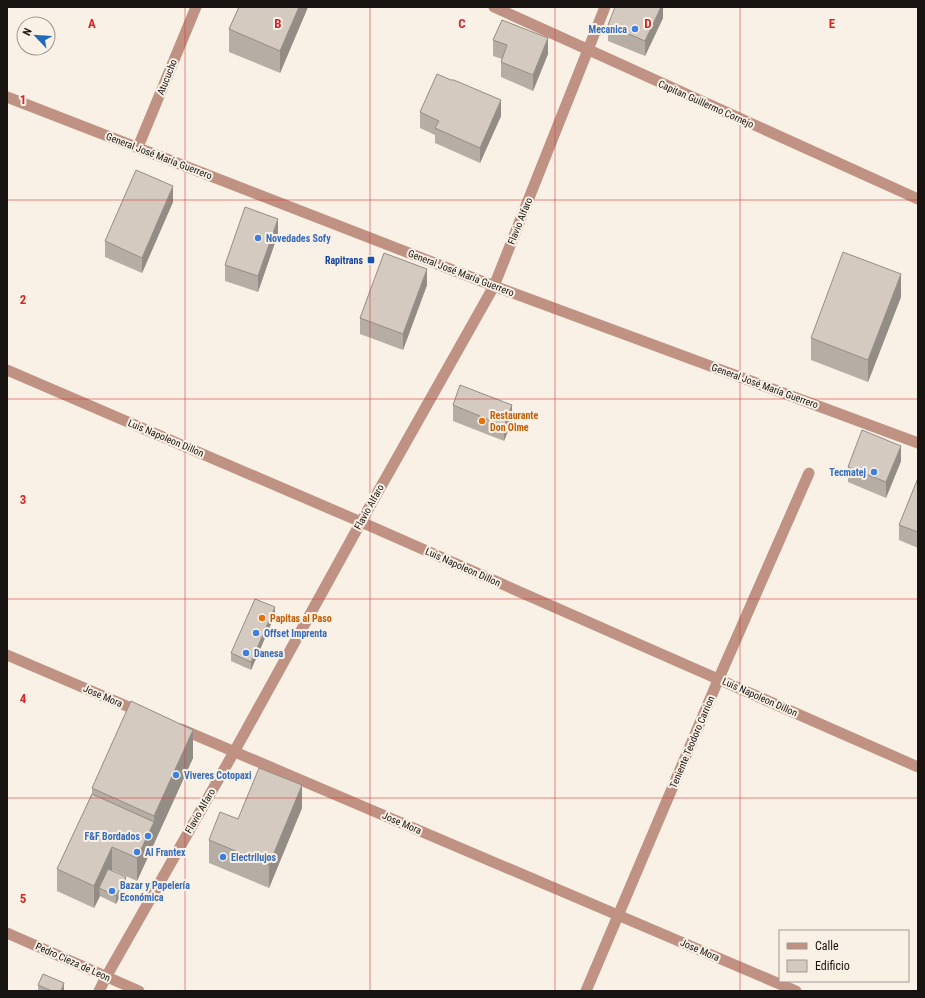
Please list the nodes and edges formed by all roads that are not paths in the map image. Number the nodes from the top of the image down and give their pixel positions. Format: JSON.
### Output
{"nodes":[{"id":1,"x":196,"y":7,"type":"edge"},
{"id":2,"x":494,"y":7,"type":"edge"},
{"id":3,"x":605,"y":7,"type":"edge"},
{"id":4,"x":588,"y":50,"type":"junction"},
{"id":5,"x":7,"y":97,"type":"edge"},
{"id":6,"x":138,"y":147,"type":"junction"},
{"id":7,"x":918,"y":199,"type":"edge"},
{"id":8,"x":494,"y":286,"type":"junction"},
{"id":9,"x":7,"y":370,"type":"edge"},
{"id":10,"x":918,"y":443,"type":"edge"},
{"id":11,"x":809,"y":473,"type":"dead end"},
{"id":12,"x":361,"y":522,"type":"junction"},
{"id":13,"x":7,"y":655,"type":"edge"},
{"id":14,"x":719,"y":678,"type":"junction"},
{"id":15,"x":154,"y":717,"type":"edge"},
{"id":16,"x":168,"y":724,"type":"edge"},
{"id":17,"x":234,"y":752,"type":"junction"},
{"id":18,"x":918,"y":767,"type":"edge"},
{"id":19,"x":618,"y":915,"type":"junction"},
{"id":20,"x":7,"y":933,"type":"edge"},
{"id":21,"x":106,"y":977,"type":"junction"},
{"id":22,"x":99,"y":991,"type":"edge"},
{"id":23,"x":139,"y":991,"type":"edge"},
{"id":24,"x":586,"y":991,"type":"edge"},
{"id":25,"x":796,"y":991,"type":"edge"}],
"edges":[{"from":1,"to":6,"type":"street","name":"Atucucho"},
{"from":2,"to":4,"type":"street","name":"Capitan Guillermo Cornejo"},
{"from":3,"to":4,"type":"street","name":"Flavio Alfaro"},
{"from":4,"to":7,"type":"street","name":"Capitan Guillermo Cornejo"},
{"from":4,"to":8,"type":"street","name":"Flavio Alfaro"},
{"from":5,"to":6,"type":"street","name":"General José María Guerrero"},
{"from":6,"to":8,"type":"street","name":"General José María Guerrero"},
{"from":8,"to":10,"type":"street","name":"General José María Guerrero"},
{"from":8,"to":12,"type":"street","name":"Flavio Alfaro"},
{"from":9,"to":12,"type":"street","name":"Luis Napoleon Dillon"},
{"from":11,"to":14,"type":"street","name":"Teniente Teodoro Carrion"},
{"from":12,"to":14,"type":"street","name":"Luis Napoleon Dillon"},
{"from":12,"to":17,"type":"street","name":"Flavio Alfaro"},
{"from":13,"to":15,"type":"street","name":"Jose Mora"},
{"from":14,"to":18,"type":"street","name":"Luis Napoleon Dillon"},
{"from":14,"to":19,"type":"street","name":"Teniente Teodoro Carrion"},
{"from":16,"to":17,"type":"street","name":"Jose Mora"},
{"from":17,"to":19,"type":"street","name":"Jose Mora"},
{"from":17,"to":21,"type":"street","name":"Flavio Alfaro"},
{"from":19,"to":24,"type":"street","name":"Teniente Teodoro Carrion"},
{"from":19,"to":25,"type":"street","name":"Jose Mora"},
{"from":20,"to":21,"type":"street","name":"Pedro Cieza de Leon"},
{"from":21,"to":22,"type":"street","name":"Flavio Alfaro"},
{"from":21,"to":23,"type":"street","name":"Pedro Cieza de Leon"}]}
